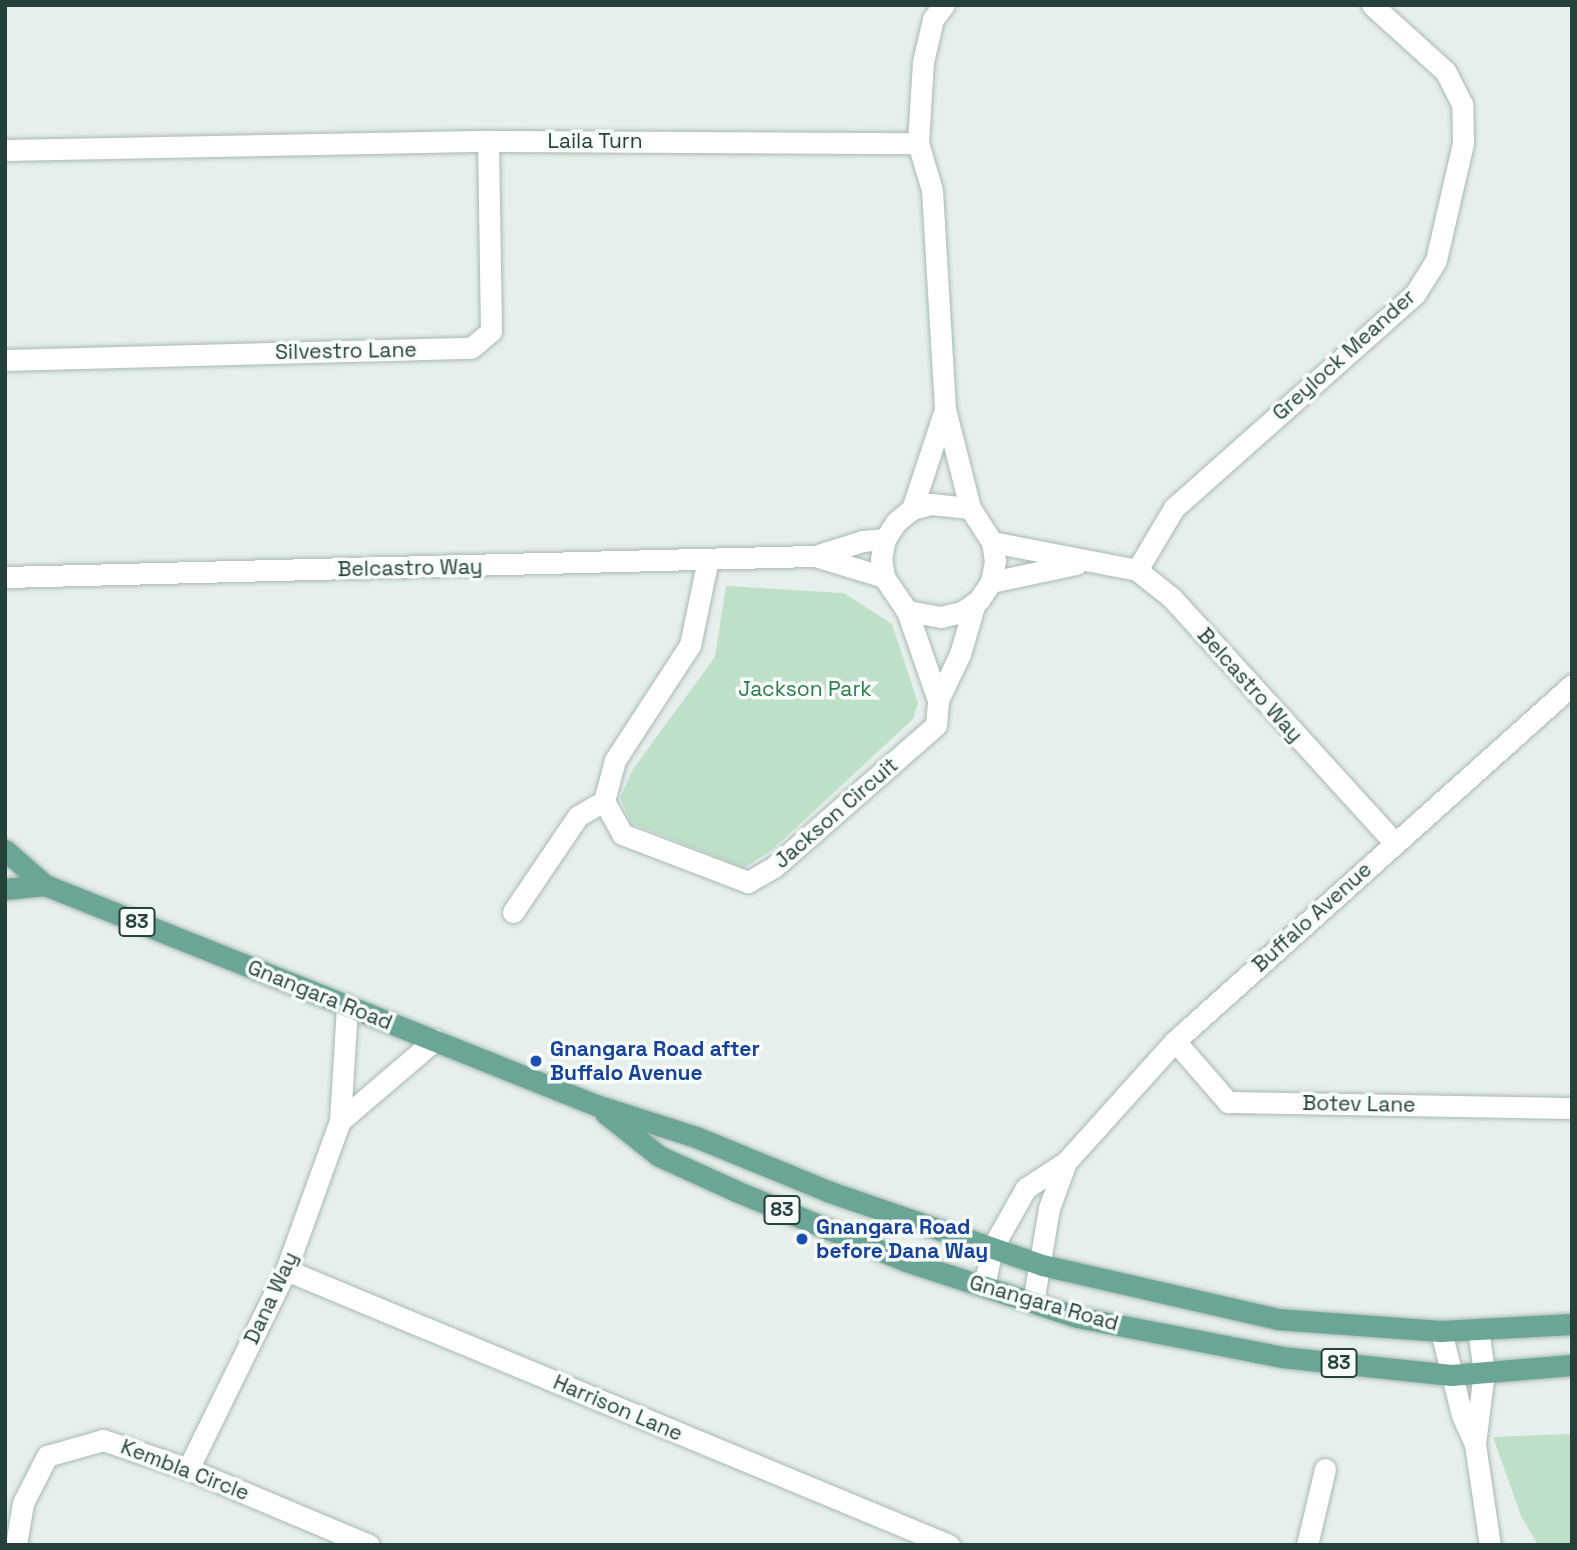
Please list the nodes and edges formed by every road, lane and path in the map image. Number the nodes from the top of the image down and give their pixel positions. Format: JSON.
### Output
{"nodes":[{"id":1,"x":944,"y":5,"type":"edge"},
{"id":2,"x":1373,"y":5,"type":"edge"},
{"id":3,"x":488,"y":141,"type":"junction"},
{"id":4,"x":918,"y":143,"type":"junction"},
{"id":5,"x":5,"y":150,"type":"edge"},
{"id":6,"x":5,"y":360,"type":"edge"},
{"id":7,"x":945,"y":409,"type":"junction"},
{"id":8,"x":970,"y":508,"type":"junction"},
{"id":9,"x":912,"y":509,"type":"junction"},
{"id":10,"x":885,"y":539,"type":"junction"},
{"id":11,"x":992,"y":542,"type":"junction"},
{"id":12,"x":815,"y":556,"type":"junction"},
{"id":13,"x":708,"y":559,"type":"junction"},
{"id":14,"x":1085,"y":562,"type":"junction"},
{"id":15,"x":1137,"y":570,"type":"junction"},
{"id":16,"x":5,"y":577,"type":"edge"},
{"id":17,"x":884,"y":577,"type":"junction"},
{"id":18,"x":991,"y":582,"type":"junction"},
{"id":19,"x":975,"y":603,"type":"junction"},
{"id":20,"x":906,"y":611,"type":"junction"},
{"id":21,"x":1572,"y":684,"type":"edge"},
{"id":22,"x":938,"y":700,"type":"junction"},
{"id":23,"x":604,"y":801,"type":"junction"},
{"id":24,"x":1395,"y":843,"type":"junction"},
{"id":25,"x":5,"y":850,"type":"edge"},
{"id":26,"x":45,"y":885,"type":"junction"},
{"id":27,"x":5,"y":889,"type":"edge"},
{"id":28,"x":513,"y":912,"type":"dead end"},
{"id":29,"x":347,"y":1005,"type":"junction"},
{"id":30,"x":435,"y":1040,"type":"junction"},
{"id":31,"x":1175,"y":1041,"type":"junction"},
{"id":32,"x":596,"y":1105,"type":"junction"},
{"id":33,"x":1572,"y":1108,"type":"edge"},
{"id":34,"x":340,"y":1121,"type":"junction"},
{"id":35,"x":1066,"y":1162,"type":"junction"},
{"id":36,"x":992,"y":1248,"type":"junction"},
{"id":37,"x":1042,"y":1265,"type":"junction"},
{"id":38,"x":286,"y":1270,"type":"junction"},
{"id":39,"x":984,"y":1286,"type":"junction"},
{"id":40,"x":1033,"y":1303,"type":"junction"},
{"id":41,"x":1572,"y":1324,"type":"edge"},
{"id":42,"x":1478,"y":1329,"type":"junction"},
{"id":43,"x":1441,"y":1331,"type":"junction"},
{"id":44,"x":1572,"y":1364,"type":"edge"},
{"id":45,"x":1484,"y":1372,"type":"junction"},
{"id":46,"x":1451,"y":1375,"type":"junction"},
{"id":47,"x":1475,"y":1444,"type":"junction"},
{"id":48,"x":188,"y":1469,"type":"junction"},
{"id":49,"x":1325,"y":1469,"type":"dead end"},
{"id":50,"x":16,"y":1545,"type":"edge"},
{"id":51,"x":369,"y":1545,"type":"edge"},
{"id":52,"x":949,"y":1545,"type":"edge"},
{"id":53,"x":1307,"y":1545,"type":"edge"},
{"id":54,"x":1490,"y":1545,"type":"edge"}],
"edges":[{"from":1,"to":4,"type":"street"},
{"from":2,"to":15,"type":"street","name":"Greylock Meander"},
{"from":3,"to":4,"type":"street","name":"Laila Turn"},
{"from":3,"to":5,"type":"street","name":"Laila Turn"},
{"from":3,"to":6,"type":"street","name":"Silvestro Lane"},
{"from":4,"to":7,"type":"street"},
{"from":7,"to":8,"type":"street"},
{"from":7,"to":9,"type":"street"},
{"from":8,"to":9,"type":"street"},
{"from":8,"to":11,"type":"street"},
{"from":9,"to":10,"type":"street"},
{"from":10,"to":12,"type":"street","name":"Belcastro Way"},
{"from":10,"to":17,"type":"street"},
{"from":11,"to":14,"type":"street","name":"Belcastro Way"},
{"from":11,"to":18,"type":"street"},
{"from":12,"to":13,"type":"street","name":"Belcastro Way"},
{"from":12,"to":17,"type":"street","name":"Belcastro Way"},
{"from":13,"to":16,"type":"street","name":"Belcastro Way"},
{"from":13,"to":23,"type":"street"},
{"from":14,"to":15,"type":"street","name":"Belcastro Way"},
{"from":14,"to":18,"type":"street","name":"Belcastro Way"},
{"from":15,"to":24,"type":"street","name":"Belcastro Way"},
{"from":17,"to":20,"type":"street"},
{"from":18,"to":19,"type":"street"},
{"from":19,"to":20,"type":"street"},
{"from":19,"to":22,"type":"street","name":"Jackson Circuit"},
{"from":20,"to":22,"type":"street"},
{"from":21,"to":24,"type":"street","name":"Buffalo Avenue"},
{"from":22,"to":23,"type":"street","name":"Jackson Circuit"},
{"from":23,"to":28,"type":"street"},
{"from":24,"to":31,"type":"street","name":"Buffalo Avenue"},
{"from":25,"to":26,"type":"main road","name":"Gnangara Road","number":"83"},
{"from":26,"to":27,"type":"main road","name":"Gnangara Road","number":"83"},
{"from":26,"to":29,"type":"main road","name":"Gnangara Road","number":"83"},
{"from":29,"to":30,"type":"main road","name":"Gnangara Road","number":"83"},
{"from":29,"to":34,"type":"street","name":"Dana Way"},
{"from":30,"to":32,"type":"main road","name":"Gnangara Road","number":"83"},
{"from":30,"to":34,"type":"street","name":"Dana Way"},
{"from":31,"to":33,"type":"street","name":"Botev Lane"},
{"from":31,"to":35,"type":"street","name":"Buffalo Avenue"},
{"from":32,"to":36,"type":"main road","name":"Gnangara Road","number":"83"},
{"from":32,"to":39,"type":"main road","name":"Gnangara Road","number":"83"},
{"from":34,"to":38,"type":"street","name":"Dana Way"},
{"from":35,"to":36,"type":"street","name":"Buffalo Avenue"},
{"from":35,"to":37,"type":"street","name":"Buffalo Avenue"},
{"from":36,"to":37,"type":"main road","name":"Gnangara Road","number":"83"},
{"from":36,"to":39,"type":"street","name":"Buffalo Avenue"},
{"from":37,"to":40,"type":"street","name":"Buffalo Avenue"},
{"from":37,"to":43,"type":"main road","name":"Gnangara Road","number":"83"},
{"from":38,"to":48,"type":"street","name":"Dana Way"},
{"from":38,"to":52,"type":"street","name":"Harrison Lane"},
{"from":39,"to":40,"type":"main road","name":"Gnangara Road","number":"83"},
{"from":40,"to":46,"type":"main road","name":"Gnangara Road","number":"83"},
{"from":41,"to":42,"type":"main road","name":"Gnangara Road","number":"83"},
{"from":42,"to":43,"type":"main road","name":"Gnangara Road","number":"83"},
{"from":42,"to":45,"type":"street"},
{"from":43,"to":46,"type":"street"},
{"from":44,"to":45,"type":"main road","name":"Gnangara Road","number":"83"},
{"from":45,"to":46,"type":"main road","name":"Gnangara Road","number":"83"},
{"from":45,"to":47,"type":"street"},
{"from":46,"to":47,"type":"street"},
{"from":47,"to":54,"type":"street"},
{"from":48,"to":50,"type":"street","name":"Kembla Circle"},
{"from":48,"to":51,"type":"street","name":"Kembla Circle"},
{"from":49,"to":53,"type":"street"}]}
